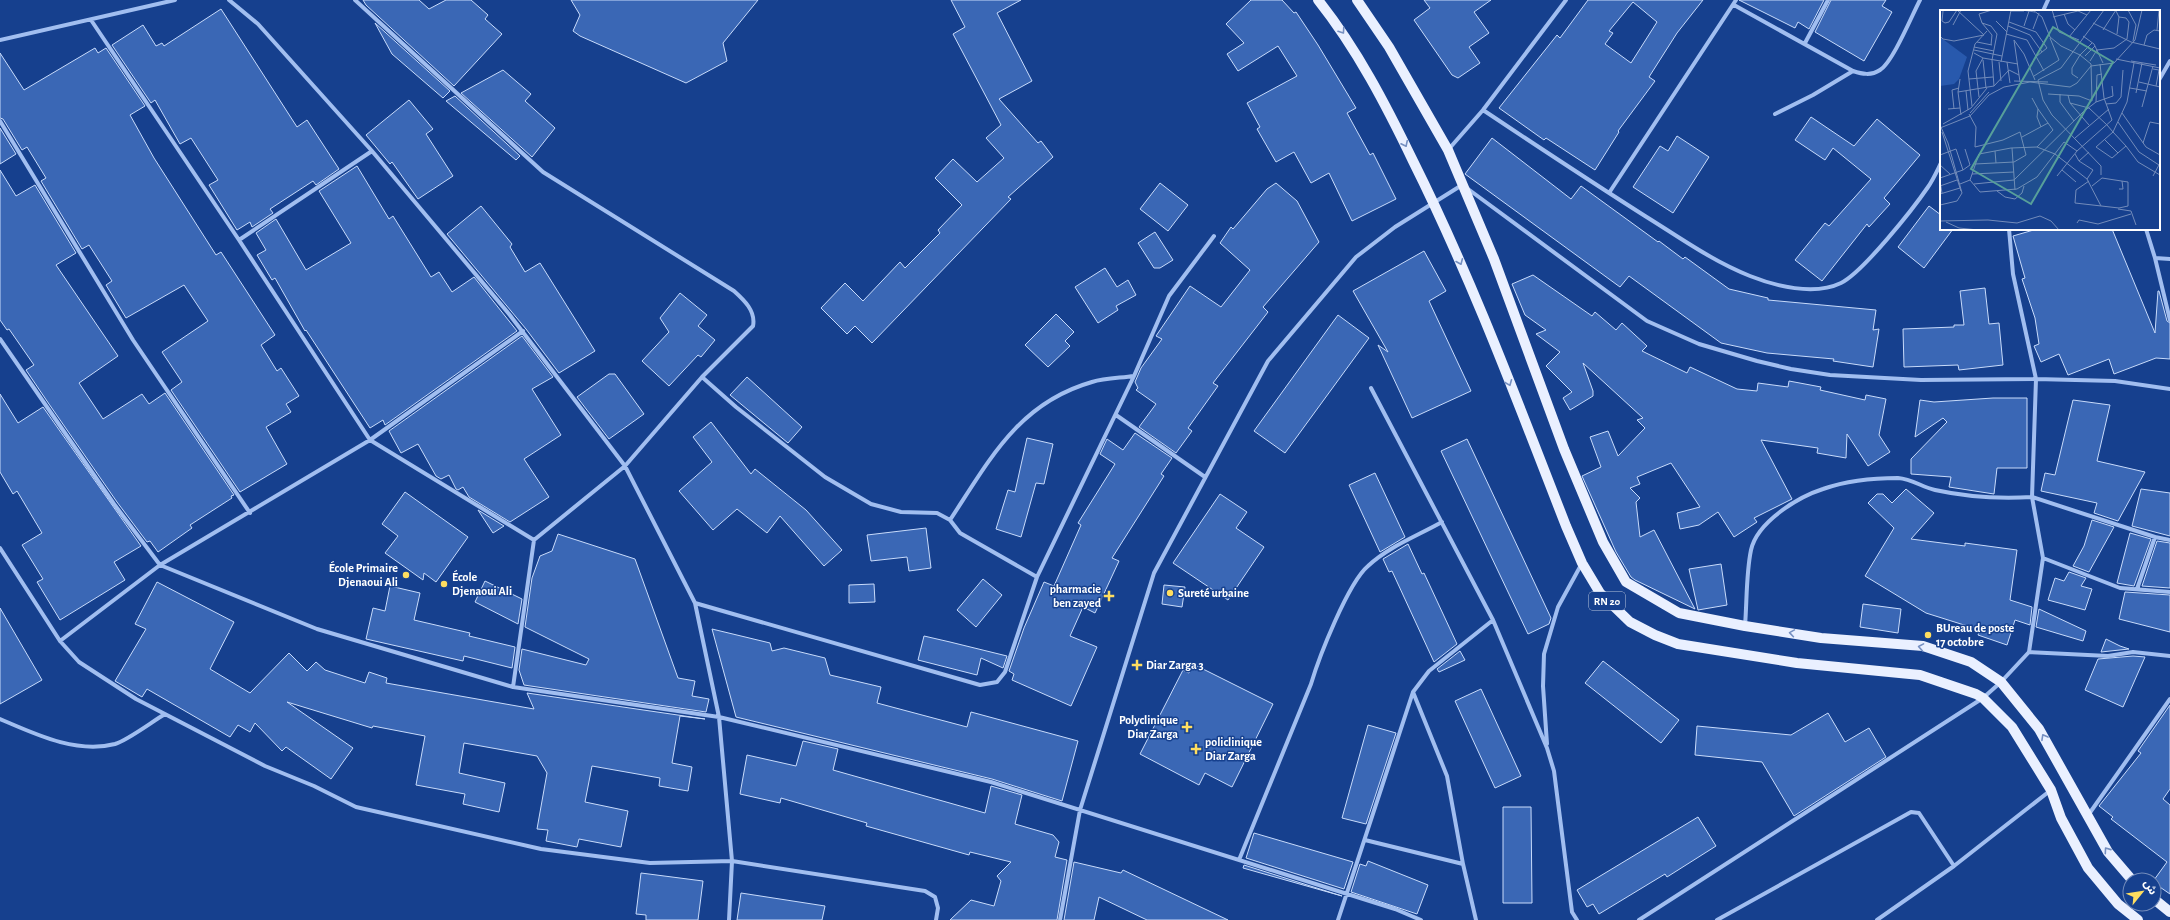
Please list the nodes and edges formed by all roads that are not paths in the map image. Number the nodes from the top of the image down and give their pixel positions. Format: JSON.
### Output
{"nodes":[{"id":1,"x":175,"y":0,"type":"edge"},
{"id":2,"x":229,"y":0,"type":"edge"},
{"id":3,"x":355,"y":0,"type":"edge"},
{"id":4,"x":1318,"y":0,"type":"edge"},
{"id":5,"x":1357,"y":0,"type":"edge"},
{"id":6,"x":1566,"y":0,"type":"edge"},
{"id":7,"x":1736,"y":0,"type":"edge"},
{"id":8,"x":1828,"y":0,"type":"edge"},
{"id":9,"x":1920,"y":0,"type":"edge"},
{"id":10,"x":2048,"y":0,"type":"edge"},
{"id":11,"x":1734,"y":5,"type":"junction"},
{"id":12,"x":2043,"y":10,"type":"edge"},
{"id":13,"x":91,"y":20,"type":"junction"},
{"id":14,"x":0,"y":40,"type":"edge"},
{"id":15,"x":1805,"y":43,"type":"junction"},
{"id":16,"x":2170,"y":61,"type":"edge"},
{"id":17,"x":1853,"y":71,"type":"junction"},
{"id":18,"x":2160,"y":78,"type":"edge"},
{"id":19,"x":1483,"y":110,"type":"junction"},
{"id":20,"x":1775,"y":114,"type":"dead end"},
{"id":21,"x":0,"y":122,"type":"edge"},
{"id":22,"x":1448,"y":150,"type":"junction"},
{"id":23,"x":372,"y":151,"type":"junction"},
{"id":24,"x":1940,"y":165,"type":"edge"},
{"id":25,"x":1463,"y":185,"type":"junction"},
{"id":26,"x":1609,"y":193,"type":"junction"},
{"id":27,"x":1434,"y":202,"type":"junction"},
{"id":28,"x":2009,"y":230,"type":"edge"},
{"id":29,"x":2146,"y":230,"type":"edge"},
{"id":30,"x":1214,"y":236,"type":"dead end"},
{"id":31,"x":239,"y":240,"type":"junction"},
{"id":32,"x":2155,"y":258,"type":"junction"},
{"id":33,"x":2170,"y":259,"type":"edge"},
{"id":34,"x":2170,"y":320,"type":"edge"},
{"id":35,"x":523,"y":331,"type":"junction"},
{"id":36,"x":0,"y":339,"type":"edge"},
{"id":37,"x":1134,"y":376,"type":"junction"},
{"id":38,"x":702,"y":377,"type":"junction"},
{"id":39,"x":2036,"y":379,"type":"junction"},
{"id":40,"x":1371,"y":388,"type":"dead end"},
{"id":41,"x":2170,"y":390,"type":"edge"},
{"id":42,"x":1116,"y":415,"type":"junction"},
{"id":43,"x":370,"y":440,"type":"junction"},
{"id":44,"x":625,"y":466,"type":"junction"},
{"id":45,"x":1205,"y":477,"type":"junction"},
{"id":46,"x":2032,"y":497,"type":"junction"},
{"id":47,"x":250,"y":513,"type":"junction"},
{"id":48,"x":950,"y":520,"type":"junction"},
{"id":49,"x":1442,"y":522,"type":"junction"},
{"id":50,"x":2155,"y":537,"type":"junction"},
{"id":51,"x":2170,"y":538,"type":"edge"},
{"id":52,"x":534,"y":540,"type":"junction"},
{"id":53,"x":0,"y":548,"type":"edge"},
{"id":54,"x":2043,"y":558,"type":"junction"},
{"id":55,"x":1582,"y":563,"type":"junction"},
{"id":56,"x":160,"y":565,"type":"junction"},
{"id":57,"x":1037,"y":577,"type":"junction"},
{"id":58,"x":2137,"y":589,"type":"junction"},
{"id":59,"x":2170,"y":592,"type":"edge"},
{"id":60,"x":695,"y":603,"type":"junction"},
{"id":61,"x":1493,"y":620,"type":"junction"},
{"id":62,"x":1745,"y":626,"type":"junction"},
{"id":63,"x":60,"y":641,"type":"junction"},
{"id":64,"x":2029,"y":652,"type":"junction"},
{"id":65,"x":2170,"y":656,"type":"edge"},
{"id":66,"x":2001,"y":682,"type":"junction"},
{"id":67,"x":513,"y":687,"type":"junction"},
{"id":68,"x":1413,"y":692,"type":"junction"},
{"id":69,"x":1983,"y":698,"type":"junction"},
{"id":70,"x":2170,"y":699,"type":"edge"},
{"id":71,"x":165,"y":714,"type":"junction"},
{"id":72,"x":719,"y":717,"type":"junction"},
{"id":73,"x":0,"y":719,"type":"edge"},
{"id":74,"x":1547,"y":748,"type":"junction"},
{"id":75,"x":2051,"y":790,"type":"junction"},
{"id":76,"x":1080,"y":810,"type":"junction"},
{"id":77,"x":2087,"y":816,"type":"junction"},
{"id":78,"x":1365,"y":840,"type":"junction"},
{"id":79,"x":1239,"y":860,"type":"junction"},
{"id":80,"x":732,"y":861,"type":"junction"},
{"id":81,"x":1463,"y":864,"type":"junction"},
{"id":82,"x":1954,"y":866,"type":"junction"},
{"id":83,"x":2125,"y":872,"type":"edge"},
{"id":84,"x":1347,"y":894,"type":"junction"},
{"id":85,"x":2162,"y":906,"type":"edge"},
{"id":86,"x":2170,"y":912,"type":"edge"},
{"id":87,"x":729,"y":920,"type":"edge"},
{"id":88,"x":936,"y":920,"type":"edge"},
{"id":89,"x":1060,"y":920,"type":"edge"},
{"id":90,"x":1338,"y":920,"type":"edge"},
{"id":91,"x":1421,"y":920,"type":"edge"},
{"id":92,"x":1476,"y":920,"type":"edge"},
{"id":93,"x":1577,"y":920,"type":"edge"},
{"id":94,"x":1639,"y":920,"type":"edge"},
{"id":95,"x":1718,"y":920,"type":"edge"},
{"id":96,"x":1877,"y":920,"type":"edge"},
{"id":97,"x":2138,"y":920,"type":"edge"}],
"edges":[{"from":1,"to":13,"type":"street"},
{"from":2,"to":23,"type":"street"},
{"from":3,"to":38,"type":"street"},
{"from":4,"to":27,"type":"main road","number":"RN 20","one_way":true},
{"from":5,"to":22,"type":"main road","number":"RN 20"},
{"from":6,"to":19,"type":"street"},
{"from":7,"to":11,"type":"street"},
{"from":8,"to":15,"type":"street"},
{"from":9,"to":17,"type":"street"},
{"from":10,"to":12,"type":"street"},
{"from":11,"to":15,"type":"street"},
{"from":11,"to":26,"type":"street"},
{"from":13,"to":14,"type":"street"},
{"from":13,"to":31,"type":"street"},
{"from":15,"to":17,"type":"street"},
{"from":16,"to":18,"type":"street"},
{"from":17,"to":20,"type":"street"},
{"from":19,"to":22,"type":"street"},
{"from":19,"to":26,"type":"street"},
{"from":21,"to":47,"type":"street"},
{"from":22,"to":25,"type":"main road","number":"RN 20"},
{"from":23,"to":31,"type":"street"},
{"from":23,"to":35,"type":"street"},
{"from":24,"to":26,"type":"street"},
{"from":25,"to":27,"type":"street"},
{"from":25,"to":39,"type":"street"},
{"from":25,"to":62,"type":"main road","number":"RN 20"},
{"from":27,"to":45,"type":"street"},
{"from":27,"to":55,"type":"main road","number":"RN 20","one_way":true},
{"from":28,"to":39,"type":"street"},
{"from":29,"to":32,"type":"street"},
{"from":30,"to":37,"type":"street"},
{"from":31,"to":43,"type":"street"},
{"from":32,"to":33,"type":"street"},
{"from":32,"to":34,"type":"street"},
{"from":35,"to":43,"type":"street"},
{"from":35,"to":44,"type":"street"},
{"from":36,"to":56,"type":"street"},
{"from":37,"to":42,"type":"street"},
{"from":37,"to":48,"type":"street"},
{"from":38,"to":44,"type":"street"},
{"from":38,"to":48,"type":"street"},
{"from":39,"to":41,"type":"street"},
{"from":39,"to":46,"type":"street"},
{"from":40,"to":49,"type":"street"},
{"from":42,"to":45,"type":"street"},
{"from":42,"to":57,"type":"street"},
{"from":43,"to":47,"type":"street"},
{"from":43,"to":52,"type":"street"},
{"from":44,"to":52,"type":"street"},
{"from":44,"to":60,"type":"street"},
{"from":45,"to":76,"type":"street"},
{"from":46,"to":50,"type":"street"},
{"from":46,"to":54,"type":"street"},
{"from":46,"to":62,"type":"street"},
{"from":47,"to":56,"type":"street"},
{"from":48,"to":57,"type":"street"},
{"from":49,"to":61,"type":"street"},
{"from":49,"to":79,"type":"street"},
{"from":50,"to":51,"type":"street"},
{"from":50,"to":58,"type":"street"},
{"from":52,"to":67,"type":"street"},
{"from":53,"to":63,"type":"street"},
{"from":54,"to":58,"type":"street"},
{"from":54,"to":64,"type":"street"},
{"from":55,"to":69,"type":"main road","number":"RN 20"},
{"from":55,"to":74,"type":"street"},
{"from":56,"to":63,"type":"street"},
{"from":56,"to":67,"type":"street"},
{"from":57,"to":60,"type":"street"},
{"from":58,"to":59,"type":"street"},
{"from":60,"to":72,"type":"street"},
{"from":61,"to":68,"type":"street"},
{"from":61,"to":74,"type":"street"},
{"from":66,"to":62,"type":"main road","number":"RN 20","one_way":true},
{"from":63,"to":71,"type":"street"},
{"from":64,"to":65,"type":"street"},
{"from":64,"to":66,"type":"street"},
{"from":66,"to":69,"type":"street"},
{"from":77,"to":66,"type":"main road","number":"RN 20","one_way":true},
{"from":67,"to":72,"type":"street"},
{"from":68,"to":78,"type":"street"},
{"from":68,"to":81,"type":"street"},
{"from":69,"to":75,"type":"main road","number":"RN 20"},
{"from":69,"to":94,"type":"street"},
{"from":70,"to":77,"type":"street"},
{"from":71,"to":73,"type":"street"},
{"from":71,"to":80,"type":"street"},
{"from":72,"to":76,"type":"street"},
{"from":72,"to":80,"type":"street"},
{"from":74,"to":93,"type":"street"},
{"from":75,"to":82,"type":"street"},
{"from":75,"to":97,"type":"main road","number":"RN 20"},
{"from":76,"to":79,"type":"street"},
{"from":76,"to":89,"type":"street"},
{"from":83,"to":77,"type":"main road","number":"RN 20","one_way":true},
{"from":78,"to":81,"type":"street"},
{"from":78,"to":84,"type":"street"},
{"from":79,"to":84,"type":"street"},
{"from":80,"to":87,"type":"street"},
{"from":80,"to":88,"type":"street"},
{"from":81,"to":92,"type":"street"},
{"from":82,"to":95,"type":"street"},
{"from":82,"to":96,"type":"street"},
{"from":84,"to":90,"type":"street"},
{"from":84,"to":91,"type":"street"},
{"from":85,"to":86,"type":"main road"}]}
